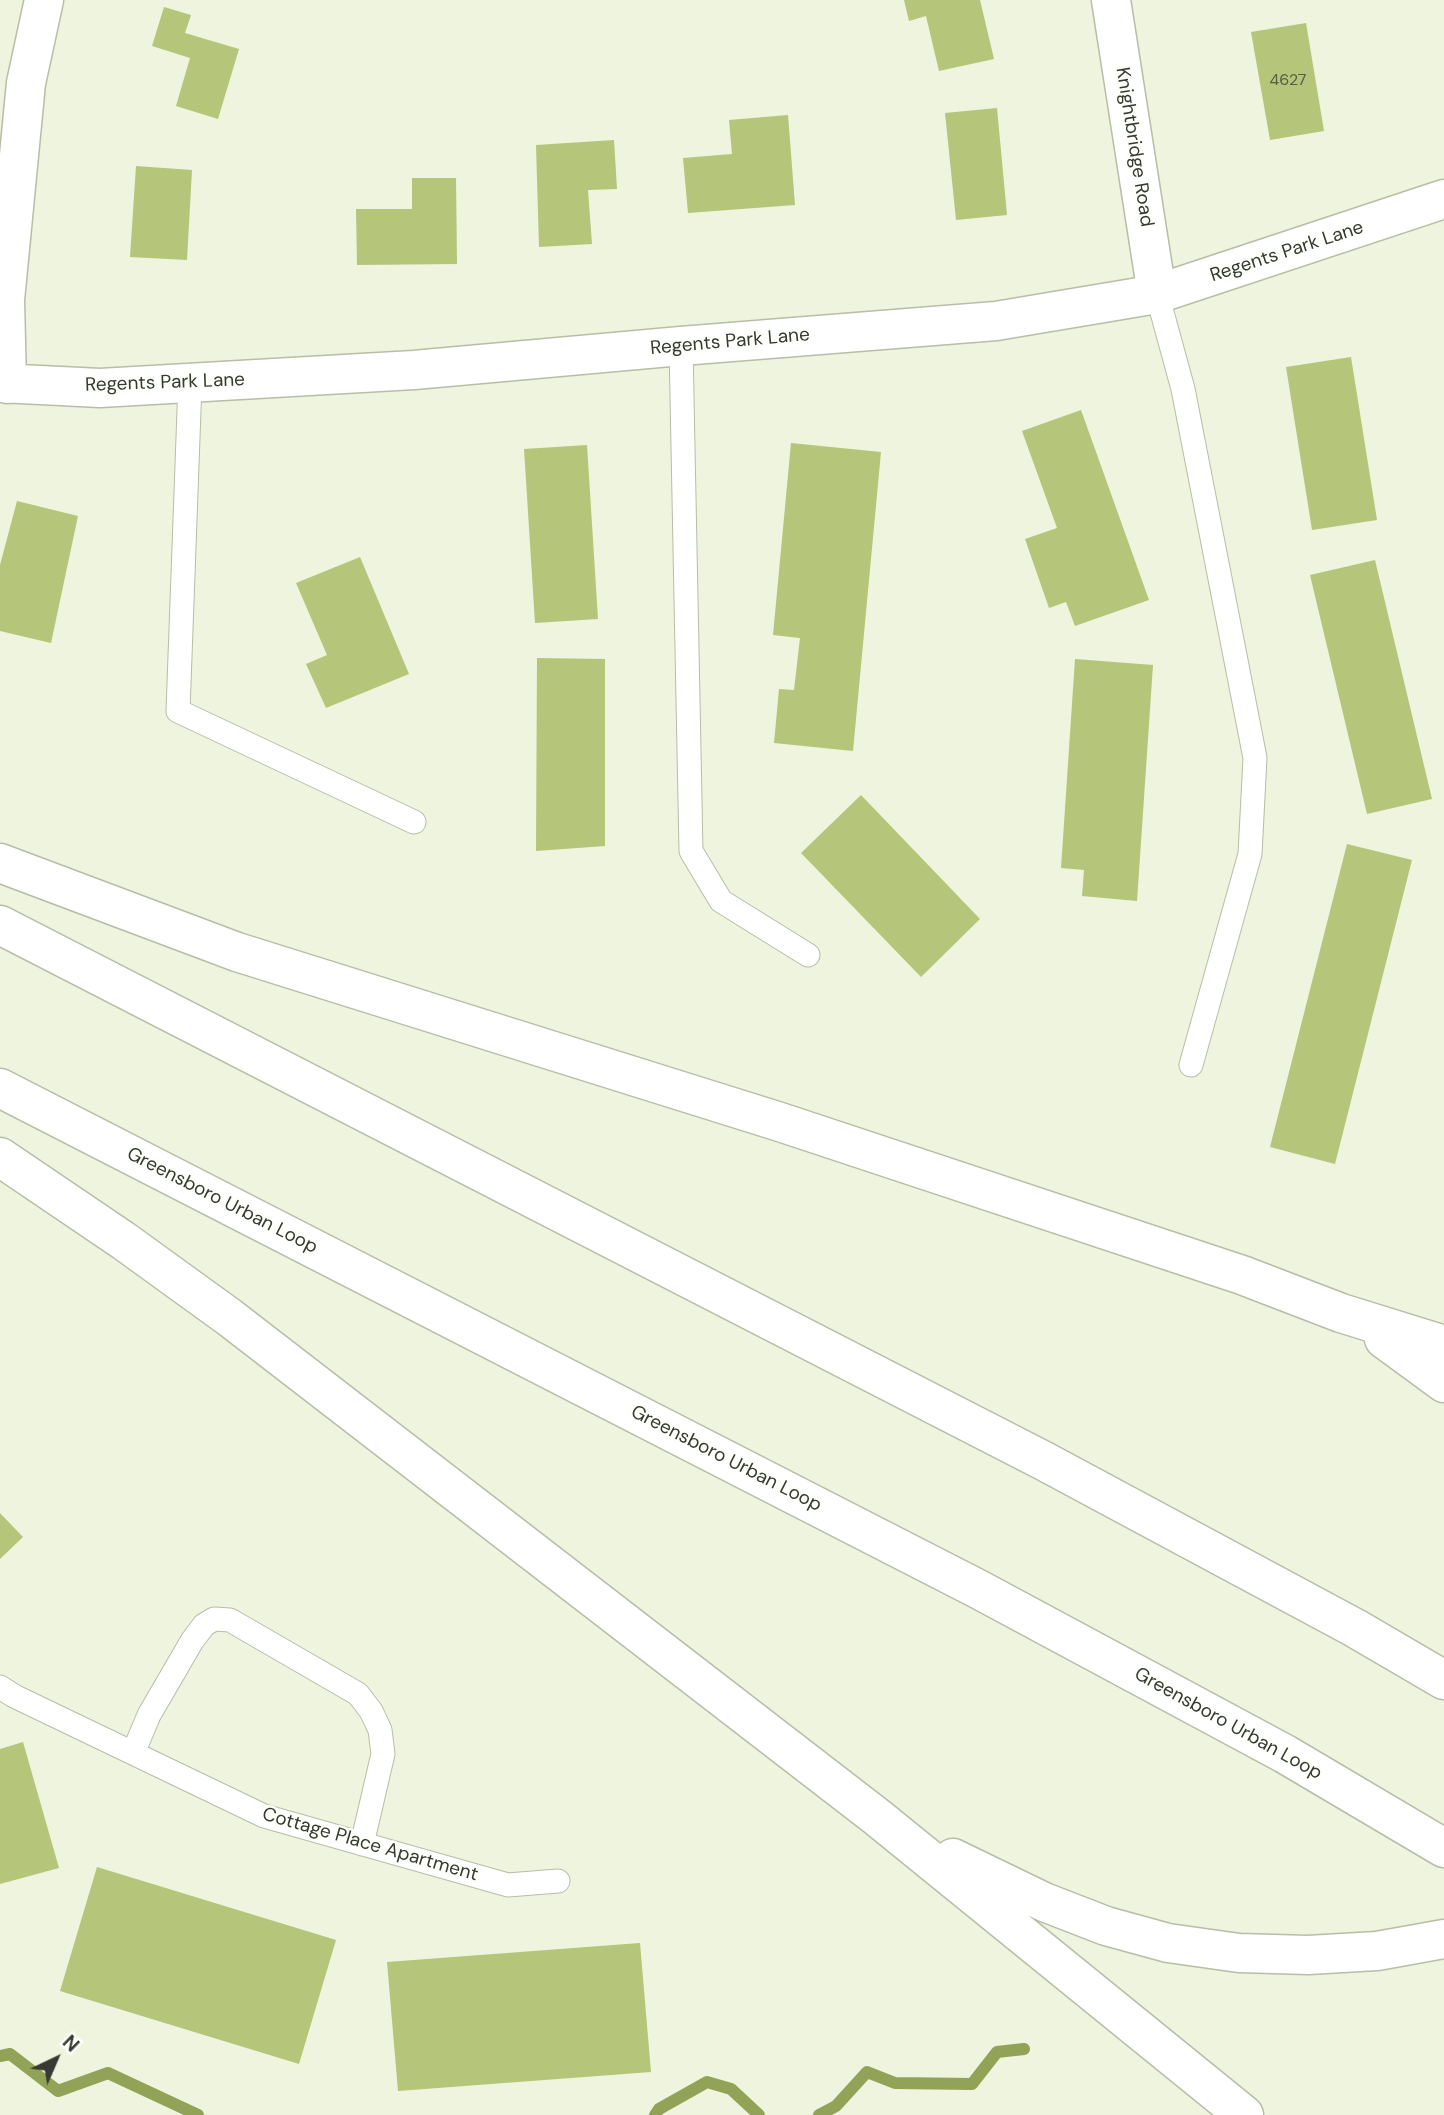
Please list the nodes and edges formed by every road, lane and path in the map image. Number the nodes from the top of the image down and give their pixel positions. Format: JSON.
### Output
{"nodes":[{"id":1,"x":44,"y":0,"type":"edge"},
{"id":2,"x":1111,"y":0,"type":"edge"},
{"id":3,"x":1444,"y":199,"type":"edge"},
{"id":4,"x":1157,"y":294,"type":"junction"},
{"id":5,"x":681,"y":345,"type":"junction"},
{"id":6,"x":4,"y":383,"type":"edge"},
{"id":7,"x":190,"y":383,"type":"junction"},
{"id":8,"x":414,"y":822,"type":"dead end"},
{"id":9,"x":0,"y":863,"type":"edge"},
{"id":10,"x":0,"y":925,"type":"edge"},
{"id":11,"x":808,"y":955,"type":"dead end"},
{"id":12,"x":1191,"y":1065,"type":"dead end"},
{"id":13,"x":0,"y":1087,"type":"edge"},
{"id":14,"x":0,"y":1157,"type":"edge"},
{"id":15,"x":1341,"y":1313,"type":"junction"},
{"id":16,"x":1444,"y":1345,"type":"edge"},
{"id":17,"x":1444,"y":1383,"type":"edge"},
{"id":18,"x":1444,"y":1680,"type":"edge"},
{"id":19,"x":0,"y":1687,"type":"edge"},
{"id":20,"x":133,"y":1753,"type":"junction"},
{"id":21,"x":877,"y":1817,"type":"junction"},
{"id":22,"x":362,"y":1844,"type":"junction"},
{"id":23,"x":1444,"y":1848,"type":"edge"},
{"id":24,"x":558,"y":1881,"type":"dead end"},
{"id":25,"x":1444,"y":1939,"type":"edge"},
{"id":26,"x":1244,"y":2115,"type":"edge"}],
"edges":[{"from":1,"to":6,"type":"main road"},
{"from":2,"to":4,"type":"main road","name":"Knightbridge Road"},
{"from":3,"to":4,"type":"main road","name":"Regents Park Lane"},
{"from":4,"to":5,"type":"main road","name":"Regents Park Lane"},
{"from":4,"to":12,"type":"lane"},
{"from":5,"to":7,"type":"main road","name":"Regents Park Lane"},
{"from":5,"to":11,"type":"lane"},
{"from":6,"to":7,"type":"main road","name":"Regents Park Lane"},
{"from":7,"to":8,"type":"lane"},
{"from":9,"to":15,"type":"main road"},
{"from":10,"to":18,"type":"main road"},
{"from":13,"to":23,"type":"main road","name":"Greensboro Urban Loop"},
{"from":14,"to":21,"type":"main road"},
{"from":15,"to":16,"type":"main road"},
{"from":15,"to":17,"type":"main road"},
{"from":19,"to":20,"type":"lane","name":"Cottage Place Apartment"},
{"from":20,"to":22,"type":"lane","name":"Cottage Place Apartment"},
{"from":20,"to":22,"type":"lane"},
{"from":21,"to":25,"type":"main road"},
{"from":21,"to":26,"type":"main road"},
{"from":22,"to":24,"type":"lane","name":"Cottage Place Apartment"}]}
